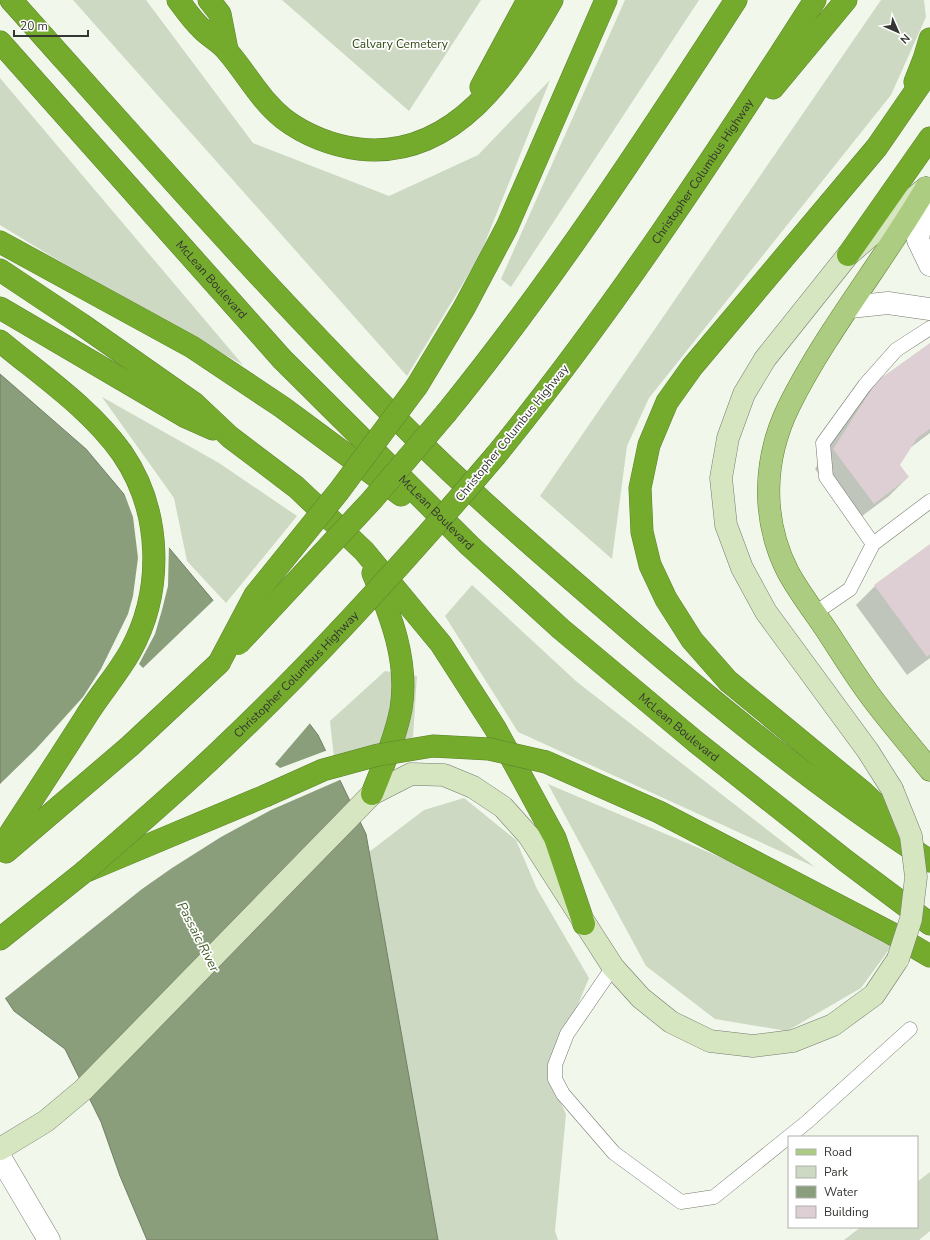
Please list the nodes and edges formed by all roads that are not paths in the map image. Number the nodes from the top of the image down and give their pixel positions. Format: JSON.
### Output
{"nodes":[{"id":1,"x":11,"y":0,"type":"edge"},
{"id":2,"x":178,"y":0,"type":"edge"},
{"id":3,"x":209,"y":0,"type":"edge"},
{"id":4,"x":528,"y":0,"type":"edge"},
{"id":5,"x":552,"y":0,"type":"edge"},
{"id":6,"x":606,"y":0,"type":"edge"},
{"id":7,"x":736,"y":0,"type":"edge"},
{"id":8,"x":815,"y":0,"type":"edge"},
{"id":9,"x":846,"y":0,"type":"edge"},
{"id":10,"x":930,"y":39,"type":"edge"},
{"id":11,"x":0,"y":42,"type":"edge"},
{"id":12,"x":228,"y":50,"type":"junction"},
{"id":13,"x":930,"y":70,"type":"edge"},
{"id":14,"x":902,"y":110,"type":"junction"},
{"id":15,"x":466,"y":114,"type":"junction"},
{"id":16,"x":930,"y":138,"type":"edge"},
{"id":17,"x":707,"y":167,"type":"junction"},
{"id":18,"x":928,"y":184,"type":"edge"},
{"id":19,"x":0,"y":242,"type":"edge"},
{"id":20,"x":848,"y":255,"type":"junction"},
{"id":21,"x":930,"y":265,"type":"edge"},
{"id":22,"x":0,"y":270,"type":"edge"},
{"id":23,"x":850,"y":307,"type":"junction"},
{"id":24,"x":0,"y":308,"type":"edge"},
{"id":25,"x":930,"y":309,"type":"edge"},
{"id":26,"x":930,"y":328,"type":"edge"},
{"id":27,"x":0,"y":341,"type":"edge"},
{"id":28,"x":230,"y":437,"type":"junction"},
{"id":29,"x":930,"y":501,"type":"edge"},
{"id":30,"x":873,"y":544,"type":"junction"},
{"id":31,"x":470,"y":546,"type":"junction"},
{"id":32,"x":364,"y":551,"type":"junction"},
{"id":33,"x":815,"y":613,"type":"junction"},
{"id":34,"x":219,"y":663,"type":"junction"},
{"id":35,"x":930,"y":770,"type":"edge"},
{"id":36,"x":372,"y":794,"type":"junction"},
{"id":37,"x":0,"y":850,"type":"edge"},
{"id":38,"x":0,"y":857,"type":"edge"},
{"id":39,"x":930,"y":857,"type":"edge"},
{"id":40,"x":930,"y":861,"type":"edge"},
{"id":41,"x":84,"y":872,"type":"junction"},
{"id":42,"x":584,"y":924,"type":"junction"},
{"id":43,"x":930,"y":924,"type":"edge"},
{"id":44,"x":0,"y":939,"type":"edge"},
{"id":45,"x":930,"y":956,"type":"edge"},
{"id":46,"x":613,"y":966,"type":"junction"},
{"id":47,"x":910,"y":1029,"type":"dead end"},
{"id":48,"x":790,"y":1136,"type":"edge"},
{"id":49,"x":788,"y":1137,"type":"edge"},
{"id":50,"x":0,"y":1149,"type":"edge"},
{"id":51,"x":0,"y":1157,"type":"edge"},
{"id":52,"x":49,"y":1240,"type":"edge"}],
"edges":[{"from":1,"to":40,"type":"highway"},
{"from":2,"to":12,"type":"highway"},
{"from":3,"to":12,"type":"highway"},
{"from":4,"to":15,"type":"highway"},
{"from":5,"to":15,"type":"highway"},
{"from":6,"to":34,"type":"highway","bridge":true},
{"from":7,"to":34,"type":"highway","bridge":true},
{"from":8,"to":17,"type":"highway","name":"Christopher Columbus Highway"},
{"from":9,"to":17,"type":"highway"},
{"from":10,"to":14,"type":"highway"},
{"from":11,"to":31,"type":"highway","name":"McLean Boulevard"},
{"from":12,"to":15,"type":"highway"},
{"from":13,"to":14,"type":"highway"},
{"from":14,"to":39,"type":"highway"},
{"from":16,"to":20,"type":"highway"},
{"from":17,"to":41,"type":"highway","name":"Christopher Columbus Highway","bridge":true},
{"from":18,"to":20,"type":"main road"},
{"from":18,"to":21,"type":"street"},
{"from":18,"to":23,"type":"main road"},
{"from":19,"to":31,"type":"highway"},
{"from":20,"to":46,"type":"main road","bridge":true},
{"from":22,"to":28,"type":"highway"},
{"from":23,"to":25,"type":"street"},
{"from":23,"to":33,"type":"main road"},
{"from":24,"to":28,"type":"highway"},
{"from":26,"to":30,"type":"lane"},
{"from":27,"to":37,"type":"highway"},
{"from":28,"to":32,"type":"highway"},
{"from":29,"to":30,"type":"lane"},
{"from":30,"to":33,"type":"lane"},
{"from":31,"to":43,"type":"highway","name":"McLean Boulevard"},
{"from":32,"to":36,"type":"highway"},
{"from":32,"to":42,"type":"highway"},
{"from":33,"to":35,"type":"main road"},
{"from":34,"to":38,"type":"highway"},
{"from":36,"to":42,"type":"main road"},
{"from":36,"to":50,"type":"main road"},
{"from":41,"to":44,"type":"highway","name":"Christopher Columbus Highway"},
{"from":41,"to":45,"type":"highway","bridge":true},
{"from":42,"to":46,"type":"main road"},
{"from":46,"to":49,"type":"lane"},
{"from":47,"to":48,"type":"lane"},
{"from":51,"to":52,"type":"street"}]}
